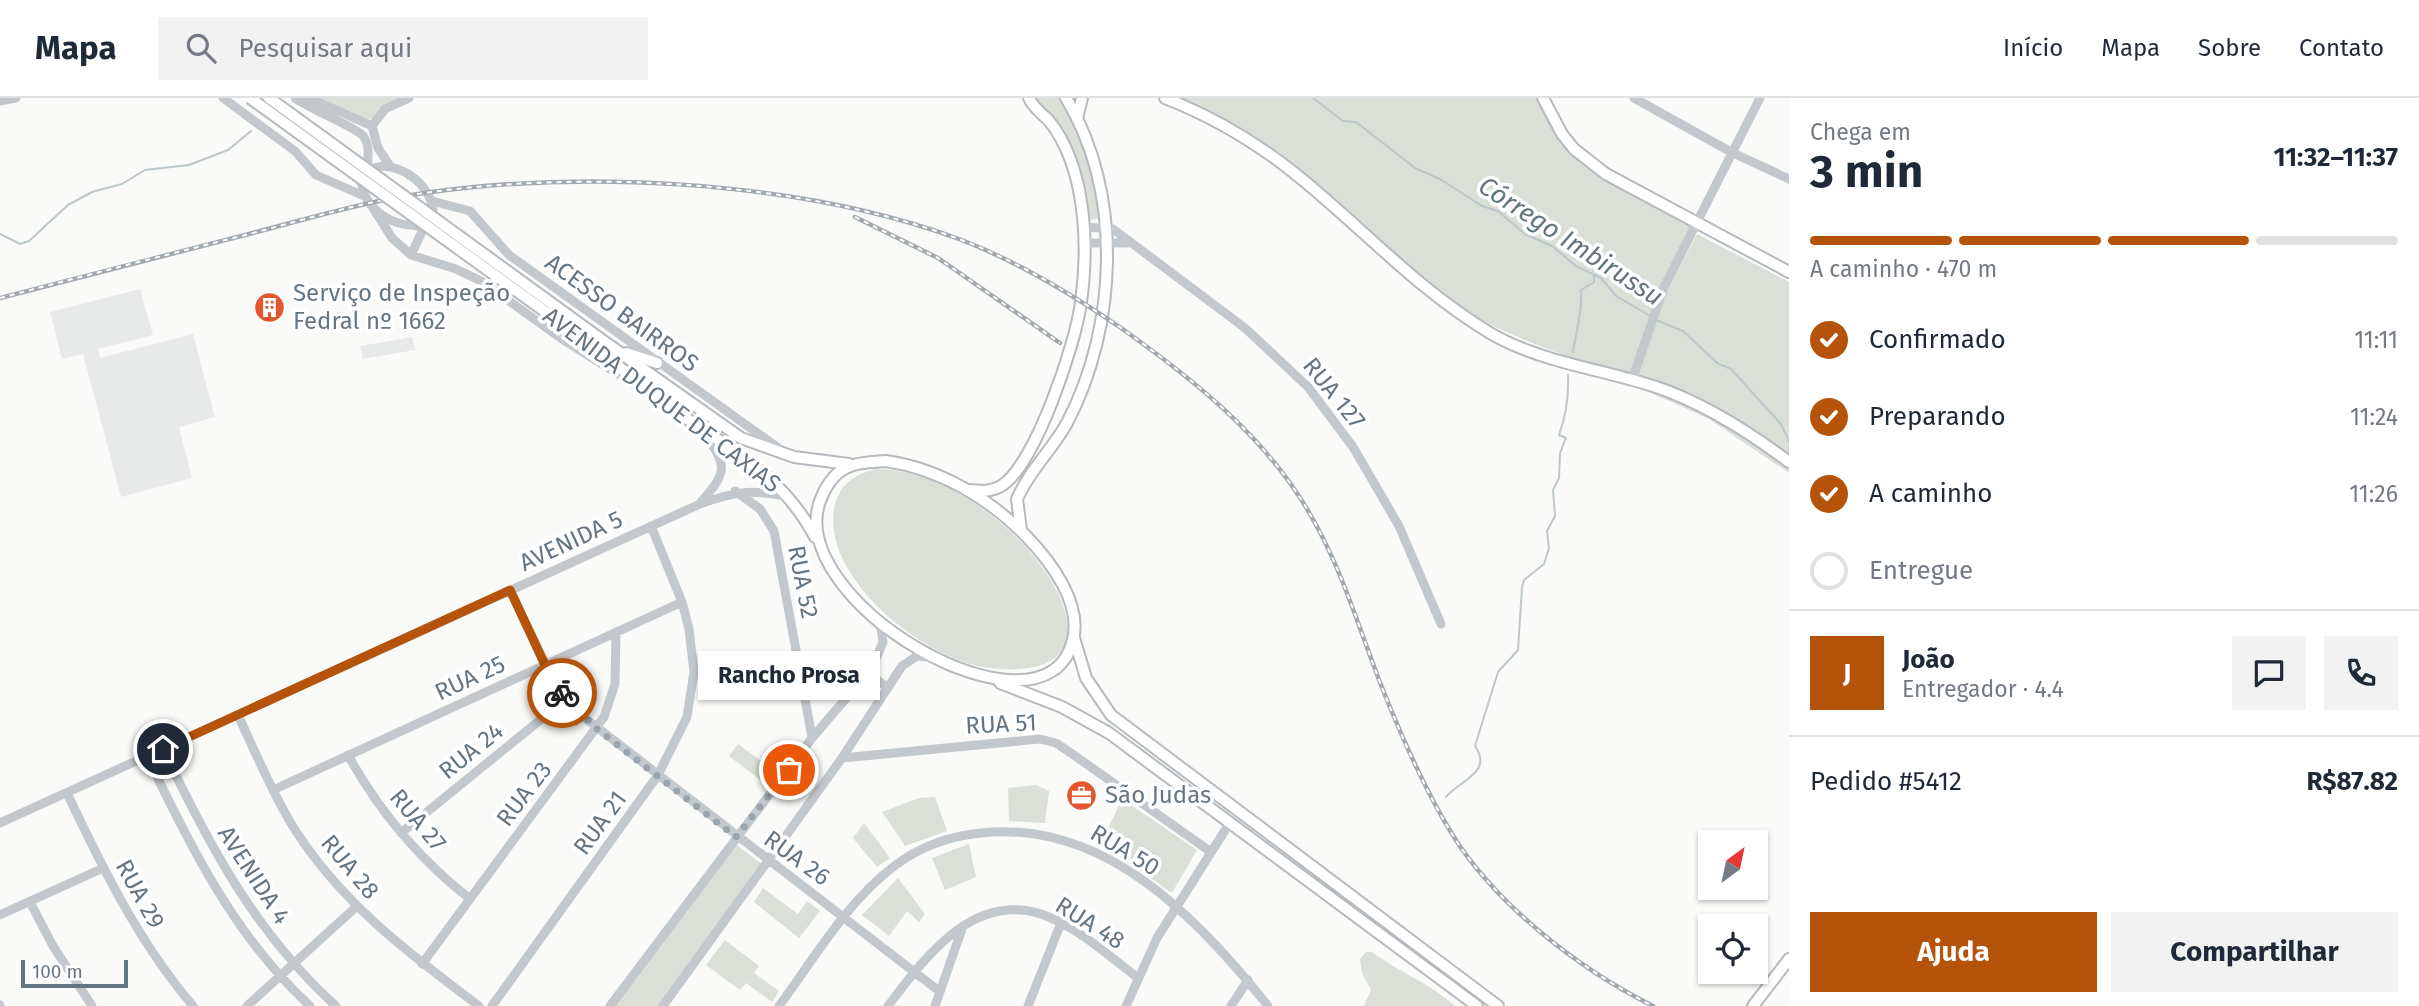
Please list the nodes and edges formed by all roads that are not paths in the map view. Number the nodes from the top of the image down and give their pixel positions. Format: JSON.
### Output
{"nodes":[{"id":1,"x":16,"y":98,"type":"edge"},
{"id":2,"x":223,"y":98,"type":"edge"},
{"id":3,"x":250,"y":98,"type":"edge"},
{"id":4,"x":269,"y":98,"type":"edge"},
{"id":5,"x":295,"y":98,"type":"edge"},
{"id":6,"x":309,"y":98,"type":"edge"},
{"id":7,"x":409,"y":98,"type":"edge"},
{"id":8,"x":1066,"y":98,"type":"edge"},
{"id":9,"x":1082,"y":98,"type":"edge"},
{"id":10,"x":1165,"y":98,"type":"edge"},
{"id":11,"x":1543,"y":98,"type":"edge"},
{"id":12,"x":1633,"y":98,"type":"edge"},
{"id":13,"x":1760,"y":98,"type":"edge"},
{"id":14,"x":1028,"y":99,"type":"edge"},
{"id":15,"x":0,"y":101,"type":"edge"},
{"id":16,"x":1077,"y":118,"type":"junction"},
{"id":17,"x":372,"y":127,"type":"junction"},
{"id":18,"x":1731,"y":152,"type":"junction"},
{"id":19,"x":390,"y":166,"type":"junction"},
{"id":20,"x":364,"y":174,"type":"junction"},
{"id":21,"x":1789,"y":179,"type":"edge"},
{"id":22,"x":340,"y":185,"type":"junction"},
{"id":23,"x":365,"y":196,"type":"junction"},
{"id":24,"x":432,"y":201,"type":"junction"},
{"id":25,"x":373,"y":208,"type":"junction"},
{"id":26,"x":1695,"y":222,"type":"junction"},
{"id":27,"x":425,"y":225,"type":"junction"},
{"id":28,"x":1084,"y":227,"type":"junction"},
{"id":29,"x":1106,"y":227,"type":"junction"},
{"id":30,"x":1084,"y":243,"type":"junction"},
{"id":31,"x":1128,"y":243,"type":"junction"},
{"id":32,"x":1106,"y":245,"type":"junction"},
{"id":33,"x":411,"y":255,"type":"junction"},
{"id":34,"x":1789,"y":272,"type":"edge"},
{"id":35,"x":599,"y":344,"type":"junction"},
{"id":36,"x":618,"y":351,"type":"junction"},
{"id":37,"x":657,"y":363,"type":"junction"},
{"id":38,"x":1632,"y":380,"type":"junction"},
{"id":39,"x":671,"y":408,"type":"junction"},
{"id":40,"x":696,"y":425,"type":"junction"},
{"id":41,"x":794,"y":457,"type":"junction"},
{"id":42,"x":1789,"y":462,"type":"edge"},
{"id":43,"x":849,"y":464,"type":"junction"},
{"id":44,"x":967,"y":490,"type":"junction"},
{"id":45,"x":736,"y":491,"type":"junction"},
{"id":46,"x":791,"y":497,"type":"junction"},
{"id":47,"x":700,"y":504,"type":"junction"},
{"id":48,"x":651,"y":526,"type":"junction"},
{"id":49,"x":1022,"y":532,"type":"junction"},
{"id":50,"x":819,"y":544,"type":"junction"},
{"id":51,"x":510,"y":590,"type":"junction"},
{"id":52,"x":682,"y":602,"type":"junction"},
{"id":53,"x":880,"y":623,"type":"junction"},
{"id":54,"x":1441,"y":624,"type":"dead end"},
{"id":55,"x":616,"y":632,"type":"junction"},
{"id":56,"x":1074,"y":638,"type":"junction"},
{"id":57,"x":932,"y":657,"type":"junction"},
{"id":58,"x":545,"y":665,"type":"junction"},
{"id":59,"x":867,"y":673,"type":"junction"},
{"id":60,"x":994,"y":680,"type":"junction"},
{"id":61,"x":887,"y":687,"type":"junction"},
{"id":62,"x":566,"y":699,"type":"junction"},
{"id":63,"x":238,"y":715,"type":"junction"},
{"id":64,"x":597,"y":729,"type":"junction"},
{"id":65,"x":812,"y":737,"type":"junction"},
{"id":66,"x":163,"y":749,"type":"junction"},
{"id":67,"x":348,"y":755,"type":"junction"},
{"id":68,"x":148,"y":756,"type":"junction"},
{"id":69,"x":842,"y":758,"type":"junction"},
{"id":70,"x":659,"y":775,"type":"junction"},
{"id":71,"x":273,"y":790,"type":"junction"},
{"id":72,"x":68,"y":793,"type":"junction"},
{"id":73,"x":0,"y":823,"type":"edge"},
{"id":74,"x":1229,"y":824,"type":"junction"},
{"id":75,"x":401,"y":833,"type":"junction"},
{"id":76,"x":736,"y":837,"type":"junction"},
{"id":77,"x":1211,"y":852,"type":"junction"},
{"id":78,"x":769,"y":862,"type":"junction"},
{"id":79,"x":103,"y":868,"type":"junction"},
{"id":80,"x":470,"y":899,"type":"junction"},
{"id":81,"x":30,"y":902,"type":"junction"},
{"id":82,"x":1175,"y":906,"type":"junction"},
{"id":83,"x":356,"y":907,"type":"junction"},
{"id":84,"x":0,"y":915,"type":"edge"},
{"id":85,"x":845,"y":917,"type":"junction"},
{"id":86,"x":1061,"y":923,"type":"junction"},
{"id":87,"x":964,"y":924,"type":"junction"},
{"id":88,"x":1789,"y":959,"type":"edge"},
{"id":89,"x":294,"y":964,"type":"junction"},
{"id":90,"x":422,"y":964,"type":"junction"},
{"id":91,"x":914,"y":973,"type":"junction"},
{"id":92,"x":281,"y":975,"type":"junction"},
{"id":93,"x":1138,"y":978,"type":"junction"},
{"id":94,"x":1248,"y":981,"type":"junction"},
{"id":95,"x":939,"y":991,"type":"junction"},
{"id":96,"x":92,"y":1006,"type":"edge"},
{"id":97,"x":193,"y":1006,"type":"edge"},
{"id":98,"x":247,"y":1006,"type":"edge"},
{"id":99,"x":310,"y":1006,"type":"edge"},
{"id":100,"x":336,"y":1006,"type":"edge"},
{"id":101,"x":479,"y":1006,"type":"edge"},
{"id":102,"x":492,"y":1006,"type":"edge"},
{"id":103,"x":610,"y":1006,"type":"edge"},
{"id":104,"x":663,"y":1006,"type":"edge"},
{"id":105,"x":779,"y":1006,"type":"edge"},
{"id":106,"x":888,"y":1006,"type":"edge"},
{"id":107,"x":935,"y":1006,"type":"edge"},
{"id":108,"x":1028,"y":1006,"type":"edge"},
{"id":109,"x":1126,"y":1006,"type":"edge"},
{"id":110,"x":1231,"y":1006,"type":"edge"},
{"id":111,"x":1268,"y":1006,"type":"edge"},
{"id":112,"x":1477,"y":1006,"type":"edge"},
{"id":113,"x":1498,"y":1006,"type":"edge"},
{"id":114,"x":1753,"y":1006,"type":"edge"}],
"edges":[{"from":1,"to":15,"type":"street"},
{"from":2,"to":22,"type":"street"},
{"from":3,"to":35,"type":"main road","name":"AVENIDA DUQUE DE CAXIAS","bridge":true},
{"from":4,"to":35,"type":"main road","name":"AVENIDA DUQUE DE CAXIAS","bridge":true},
{"from":5,"to":20,"type":"street"},
{"from":6,"to":17,"type":"street"},
{"from":7,"to":17,"type":"street"},
{"from":8,"to":16,"type":"main road"},
{"from":9,"to":16,"type":"main road"},
{"from":10,"to":38,"type":"main road"},
{"from":11,"to":26,"type":"main road"},
{"from":12,"to":18,"type":"street"},
{"from":13,"to":18,"type":"street"},
{"from":14,"to":28,"type":"main road"},
{"from":16,"to":29,"type":"main road"},
{"from":17,"to":19,"type":"street"},
{"from":18,"to":21,"type":"street"},
{"from":18,"to":26,"type":"street"},
{"from":19,"to":20,"type":"street"},
{"from":19,"to":24,"type":"street"},
{"from":20,"to":22,"type":"street"},
{"from":20,"to":23,"type":"street"},
{"from":22,"to":23,"type":"street"},
{"from":23,"to":25,"type":"street"},
{"from":24,"to":27,"type":"street"},
{"from":24,"to":37,"type":"street","name":"ACESSO BAIRROS"},
{"from":25,"to":27,"type":"street"},
{"from":25,"to":33,"type":"street"},
{"from":26,"to":34,"type":"main road"},
{"from":26,"to":38,"type":"street"},
{"from":27,"to":33,"type":"street"},
{"from":28,"to":29,"type":"street"},
{"from":28,"to":30,"type":"main road"},
{"from":29,"to":31,"type":"street","name":"RUA 127"},
{"from":29,"to":32,"type":"main road"},
{"from":30,"to":32,"type":"street"},
{"from":30,"to":44,"type":"main road"},
{"from":31,"to":32,"type":"street"},
{"from":31,"to":54,"type":"street","name":"RUA 127"},
{"from":32,"to":49,"type":"main road"},
{"from":33,"to":39,"type":"street"},
{"from":35,"to":36,"type":"main road","name":"AVENIDA DUQUE DE CAXIAS"},
{"from":35,"to":39,"type":"main road","name":"AVENIDA DUQUE DE CAXIAS"},
{"from":36,"to":37,"type":"main road"},
{"from":36,"to":41,"type":"main road","name":"AVENIDA DUQUE DE CAXIAS"},
{"from":37,"to":41,"type":"street","name":"ACESSO BAIRROS"},
{"from":38,"to":42,"type":"main road"},
{"from":39,"to":40,"type":"main road","name":"AVENIDA DUQUE DE CAXIAS"},
{"from":40,"to":46,"type":"main road","name":"AVENIDA DUQUE DE CAXIAS"},
{"from":40,"to":47,"type":"street","name":"AVENIDA 5"},
{"from":41,"to":43,"type":"main road","name":"AVENIDA DUQUE DE CAXIAS"},
{"from":43,"to":44,"type":"main road","name":"AVENIDA DUQUE DE CAXIAS"},
{"from":43,"to":50,"type":"main road"},
{"from":44,"to":49,"type":"main road","name":"AVENIDA DUQUE DE CAXIAS"},
{"from":45,"to":46,"type":"street","name":"AVENIDA 5"},
{"from":45,"to":47,"type":"street","name":"AVENIDA 5"},
{"from":45,"to":65,"type":"street","name":"RUA 52"},
{"from":46,"to":50,"type":"main road","name":"AVENIDA DUQUE DE CAXIAS"},
{"from":47,"to":48,"type":"street","name":"AVENIDA 5"},
{"from":48,"to":51,"type":"street","name":"AVENIDA 5"},
{"from":48,"to":52,"type":"street","name":"RUA 21"},
{"from":49,"to":56,"type":"main road","name":"AVENIDA DUQUE DE CAXIAS"},
{"from":50,"to":53,"type":"main road","name":"AVENIDA DUQUE DE CAXIAS"},
{"from":51,"to":58,"type":"street","name":"RUA 26"},
{"from":51,"to":63,"type":"street","name":"AVENIDA 5"},
{"from":52,"to":55,"type":"street","name":"RUA 25"},
{"from":52,"to":70,"type":"street","name":"RUA 21"},
{"from":53,"to":57,"type":"main road","name":"AVENIDA DUQUE DE CAXIAS"},
{"from":53,"to":59,"type":"street"},
{"from":55,"to":58,"type":"street","name":"RUA 25"},
{"from":55,"to":64,"type":"street","name":"RUA 23"},
{"from":56,"to":60,"type":"main road"},
{"from":56,"to":113,"type":"main road"},
{"from":57,"to":60,"type":"main road","name":"AVENIDA DUQUE DE CAXIAS"},
{"from":57,"to":61,"type":"street"},
{"from":58,"to":62,"type":"street","name":"RUA 26"},
{"from":58,"to":67,"type":"street","name":"RUA 25"},
{"from":59,"to":61,"type":"street"},
{"from":59,"to":65,"type":"street"},
{"from":60,"to":74,"type":"main road"},
{"from":61,"to":69,"type":"street"},
{"from":62,"to":64,"type":"street","name":"RUA 26"},
{"from":62,"to":75,"type":"street","name":"RUA 24"},
{"from":63,"to":66,"type":"street","name":"AVENIDA 5"},
{"from":63,"to":71,"type":"street","name":"RUA 28"},
{"from":64,"to":70,"type":"street","name":"RUA 26"},
{"from":64,"to":80,"type":"street","name":"RUA 23"},
{"from":65,"to":76,"type":"street"},
{"from":66,"to":68,"type":"street","name":"AVENIDA 5"},
{"from":66,"to":89,"type":"street","name":"AVENIDA 4"},
{"from":67,"to":71,"type":"street","name":"RUA 25"},
{"from":67,"to":75,"type":"street","name":"RUA 27"},
{"from":68,"to":72,"type":"street","name":"AVENIDA 5"},
{"from":68,"to":92,"type":"street","name":"AVENIDA 4"},
{"from":69,"to":77,"type":"street","name":"RUA 51"},
{"from":69,"to":78,"type":"street"},
{"from":70,"to":76,"type":"street","name":"RUA 26"},
{"from":70,"to":102,"type":"street","name":"RUA 21"},
{"from":71,"to":83,"type":"street","name":"RUA 28"},
{"from":72,"to":73,"type":"street","name":"AVENIDA 5"},
{"from":72,"to":79,"type":"street","name":"RUA 29"},
{"from":74,"to":77,"type":"street"},
{"from":74,"to":112,"type":"main road"},
{"from":75,"to":80,"type":"street","name":"RUA 27"},
{"from":76,"to":78,"type":"street","name":"RUA 26"},
{"from":76,"to":103,"type":"street"},
{"from":77,"to":82,"type":"street"},
{"from":78,"to":85,"type":"street","name":"RUA 26"},
{"from":78,"to":104,"type":"street"},
{"from":79,"to":81,"type":"street"},
{"from":79,"to":97,"type":"street","name":"RUA 29"},
{"from":80,"to":90,"type":"street","name":"RUA 23"},
{"from":81,"to":84,"type":"street"},
{"from":81,"to":96,"type":"street"},
{"from":82,"to":85,"type":"street","name":"RUA 50"},
{"from":82,"to":93,"type":"street"},
{"from":82,"to":94,"type":"street","name":"RUA 50"},
{"from":83,"to":89,"type":"street"},
{"from":83,"to":90,"type":"street","name":"RUA 28"},
{"from":85,"to":91,"type":"street","name":"RUA 26"},
{"from":85,"to":105,"type":"street","name":"RUA 50"},
{"from":86,"to":87,"type":"street","name":"RUA 48"},
{"from":86,"to":93,"type":"street","name":"RUA 48"},
{"from":86,"to":108,"type":"street"},
{"from":87,"to":91,"type":"street","name":"RUA 48"},
{"from":87,"to":95,"type":"street"},
{"from":88,"to":114,"type":"main road"},
{"from":89,"to":92,"type":"street"},
{"from":89,"to":100,"type":"street","name":"AVENIDA 4"},
{"from":90,"to":101,"type":"street","name":"RUA 28"},
{"from":91,"to":95,"type":"street","name":"RUA 26"},
{"from":91,"to":106,"type":"street","name":"RUA 48"},
{"from":92,"to":98,"type":"street"},
{"from":92,"to":99,"type":"street","name":"AVENIDA 4"},
{"from":93,"to":109,"type":"street"},
{"from":94,"to":110,"type":"street"},
{"from":94,"to":111,"type":"street","name":"RUA 50"},
{"from":95,"to":107,"type":"street"}]}
